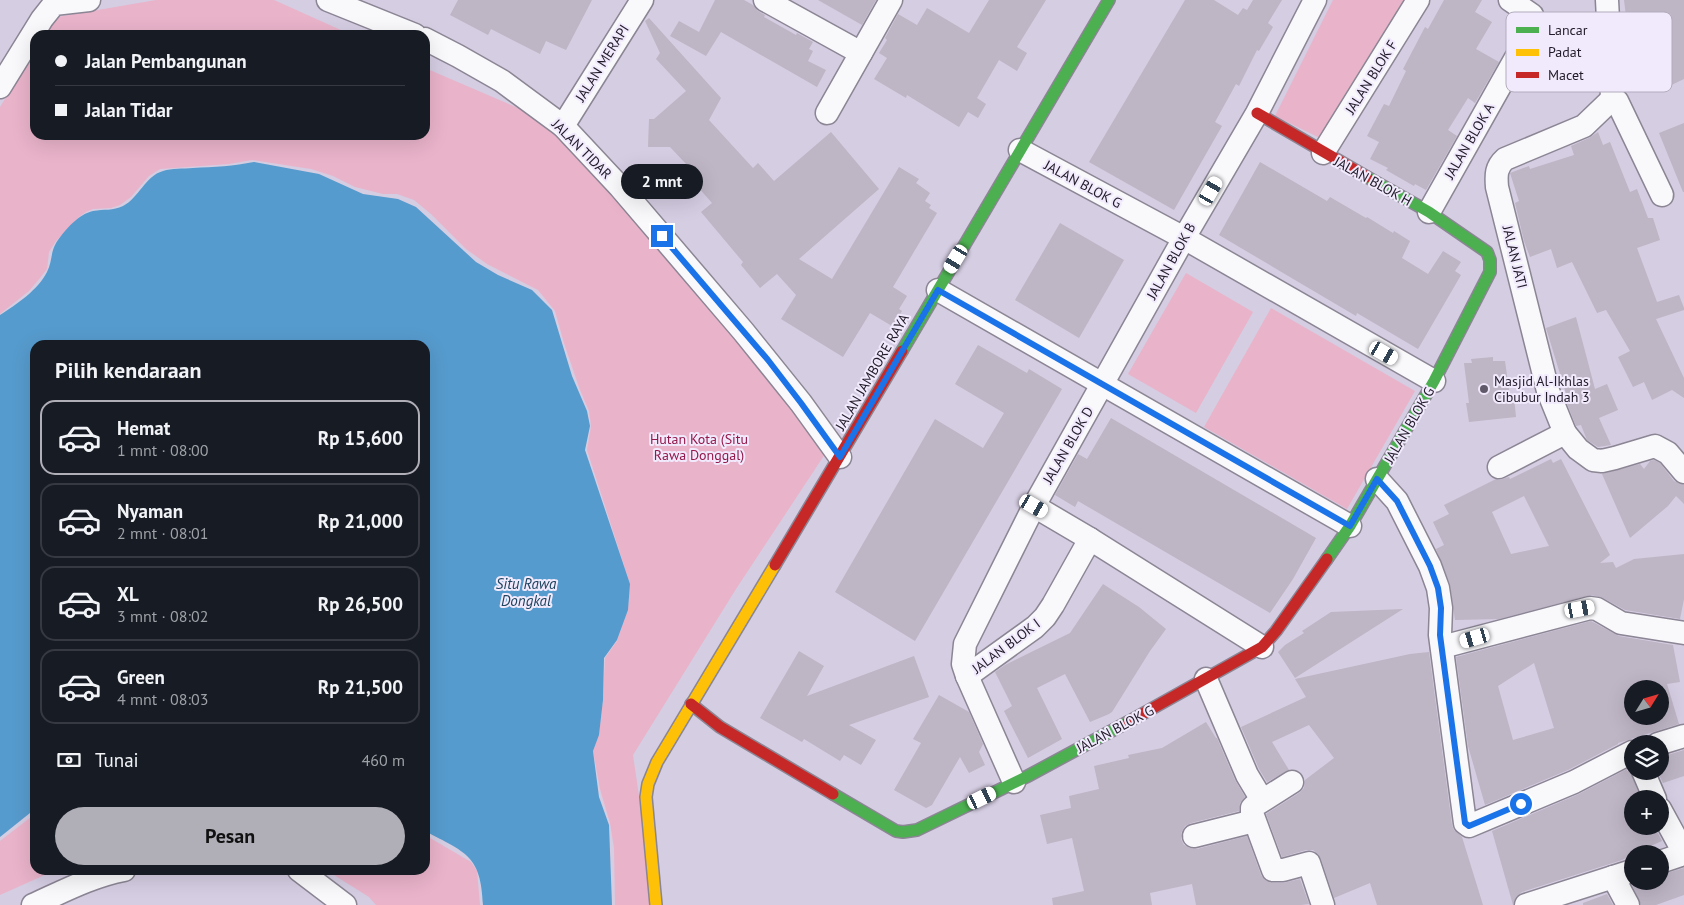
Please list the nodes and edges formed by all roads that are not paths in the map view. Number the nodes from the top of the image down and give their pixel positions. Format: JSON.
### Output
{"nodes":[{"id":1,"x":89,"y":0,"type":"edge"},
{"id":2,"x":328,"y":0,"type":"edge"},
{"id":3,"x":642,"y":0,"type":"edge"},
{"id":4,"x":765,"y":0,"type":"edge"},
{"id":5,"x":891,"y":0,"type":"edge"},
{"id":6,"x":1109,"y":0,"type":"edge"},
{"id":7,"x":1315,"y":0,"type":"edge"},
{"id":8,"x":1418,"y":0,"type":"edge"},
{"id":9,"x":1510,"y":0,"type":"edge"},
{"id":10,"x":54,"y":2,"type":"edge"},
{"id":11,"x":1528,"y":12,"type":"edge"},
{"id":12,"x":35,"y":30,"type":"edge"},
{"id":13,"x":403,"y":30,"type":"edge"},
{"id":14,"x":30,"y":38,"type":"edge"},
{"id":15,"x":430,"y":42,"type":"edge"},
{"id":16,"x":861,"y":53,"type":"junction"},
{"id":17,"x":1506,"y":75,"type":"edge"},
{"id":18,"x":0,"y":87,"type":"edge"},
{"id":19,"x":1612,"y":92,"type":"edge"},
{"id":20,"x":1612,"y":97,"type":"junction"},
{"id":21,"x":827,"y":113,"type":"dead end"},
{"id":22,"x":1257,"y":113,"type":"junction"},
{"id":23,"x":563,"y":126,"type":"junction"},
{"id":24,"x":1020,"y":150,"type":"junction"},
{"id":25,"x":1324,"y":153,"type":"junction"},
{"id":26,"x":1662,"y":195,"type":"dead end"},
{"id":27,"x":1429,"y":212,"type":"junction"},
{"id":28,"x":1184,"y":238,"type":"junction"},
{"id":29,"x":1487,"y":252,"type":"joint"},
{"id":30,"x":938,"y":290,"type":"junction"},
{"id":31,"x":1434,"y":381,"type":"junction"},
{"id":32,"x":1103,"y":384,"type":"junction"},
{"id":33,"x":1565,"y":433,"type":"junction"},
{"id":34,"x":840,"y":457,"type":"junction"},
{"id":35,"x":1499,"y":467,"type":"dead end"},
{"id":36,"x":1684,"y":472,"type":"edge"},
{"id":37,"x":1385,"y":486,"type":"junction"},
{"id":38,"x":1034,"y":506,"type":"junction"},
{"id":39,"x":1350,"y":526,"type":"junction"},
{"id":40,"x":1090,"y":539,"type":"junction"},
{"id":41,"x":1684,"y":633,"type":"edge"},
{"id":42,"x":1262,"y":646,"type":"junction"},
{"id":43,"x":1442,"y":647,"type":"junction"},
{"id":44,"x":967,"y":676,"type":"junction"},
{"id":45,"x":1206,"y":679,"type":"junction"},
{"id":46,"x":691,"y":704,"type":"junction"},
{"id":47,"x":1684,"y":736,"type":"edge"},
{"id":48,"x":1669,"y":741,"type":"edge"},
{"id":49,"x":1624,"y":756,"type":"edge"},
{"id":50,"x":1014,"y":782,"type":"junction"},
{"id":51,"x":1292,"y":782,"type":"dead end"},
{"id":52,"x":1262,"y":800,"type":"junction"},
{"id":53,"x":1254,"y":821,"type":"junction"},
{"id":54,"x":1669,"y":826,"type":"edge"},
{"id":55,"x":1194,"y":836,"type":"dead end"},
{"id":56,"x":1684,"y":853,"type":"edge"},
{"id":57,"x":1669,"y":859,"type":"edge"},
{"id":58,"x":1623,"y":874,"type":"edge"},
{"id":59,"x":105,"y":875,"type":"edge"},
{"id":60,"x":306,"y":875,"type":"edge"},
{"id":61,"x":33,"y":905,"type":"edge"},
{"id":62,"x":345,"y":905,"type":"edge"},
{"id":63,"x":656,"y":905,"type":"edge"},
{"id":64,"x":1323,"y":905,"type":"edge"},
{"id":65,"x":1526,"y":905,"type":"edge"},
{"id":66,"x":1628,"y":905,"type":"edge"}],
"edges":[{"from":1,"to":10,"type":"street"},
{"from":2,"to":13,"type":"street"},
{"from":3,"to":23,"type":"street","name":"JALAN MERAPI"},
{"from":4,"to":16,"type":"street"},
{"from":5,"to":16,"type":"street"},
{"from":6,"to":24,"type":"street","name":"JALAN JAMBORE RAYA"},
{"from":7,"to":22,"type":"street"},
{"from":8,"to":25,"type":"street","name":"JALAN BLOK F"},
{"from":9,"to":11,"type":"street","name":"JALAN BLOK A"},
{"from":10,"to":12,"type":"street"},
{"from":14,"to":18,"type":"street"},
{"from":15,"to":23,"type":"street","name":"JALAN TIDAR"},
{"from":16,"to":21,"type":"street"},
{"from":17,"to":27,"type":"street","name":"JALAN BLOK A"},
{"from":19,"to":20,"type":"street"},
{"from":20,"to":26,"type":"street"},
{"from":20,"to":33,"type":"street","name":"JALAN JATI"},
{"from":22,"to":25,"type":"street","name":"JALAN BLOK H"},
{"from":22,"to":28,"type":"street","name":"JALAN BLOK B"},
{"from":23,"to":34,"type":"street","name":"JALAN TIDAR"},
{"from":24,"to":28,"type":"street","name":"JALAN BLOK G"},
{"from":24,"to":30,"type":"street","name":"JALAN JAMBORE RAYA"},
{"from":25,"to":27,"type":"street","name":"JALAN BLOK H"},
{"from":27,"to":29,"type":"street","name":"JALAN BLOK H"},
{"from":28,"to":31,"type":"street","name":"JALAN BLOK G"},
{"from":28,"to":32,"type":"street","name":"JALAN BLOK B"},
{"from":29,"to":31,"type":"street","name":"JALAN BLOK G"},
{"from":30,"to":32,"type":"street"},
{"from":30,"to":34,"type":"street","name":"JALAN JAMBORE RAYA"},
{"from":31,"to":37,"type":"street","name":"JALAN BLOK G"},
{"from":32,"to":38,"type":"street","name":"JALAN BLOK D"},
{"from":32,"to":39,"type":"street"},
{"from":33,"to":35,"type":"street"},
{"from":33,"to":36,"type":"street","name":"JALAN JATI"},
{"from":34,"to":46,"type":"street","name":"JALAN JAMBORE RAYA"},
{"from":37,"to":39,"type":"street","name":"JALAN BLOK G"},
{"from":37,"to":43,"type":"street"},
{"from":38,"to":40,"type":"street"},
{"from":38,"to":44,"type":"street","name":"JALAN BLOK I"},
{"from":39,"to":42,"type":"street","name":"JALAN BLOK G"},
{"from":40,"to":42,"type":"street"},
{"from":40,"to":44,"type":"street","name":"JALAN BLOK I"},
{"from":41,"to":43,"type":"street"},
{"from":42,"to":45,"type":"street","name":"JALAN BLOK G"},
{"from":43,"to":49,"type":"street"},
{"from":44,"to":50,"type":"street","name":"JALAN BLOK I"},
{"from":45,"to":50,"type":"street","name":"JALAN BLOK G"},
{"from":45,"to":52,"type":"street"},
{"from":46,"to":50,"type":"street","name":"JALAN BLOK G"},
{"from":46,"to":63,"type":"street","name":"JALAN JAMBORE RAYA"},
{"from":47,"to":48,"type":"street"},
{"from":51,"to":52,"type":"street"},
{"from":52,"to":53,"type":"street"},
{"from":53,"to":55,"type":"street"},
{"from":53,"to":64,"type":"street"},
{"from":54,"to":56,"type":"street"},
{"from":56,"to":57,"type":"street"},
{"from":58,"to":65,"type":"street"},
{"from":58,"to":66,"type":"street"},
{"from":59,"to":61,"type":"street"},
{"from":60,"to":62,"type":"street"}]}
